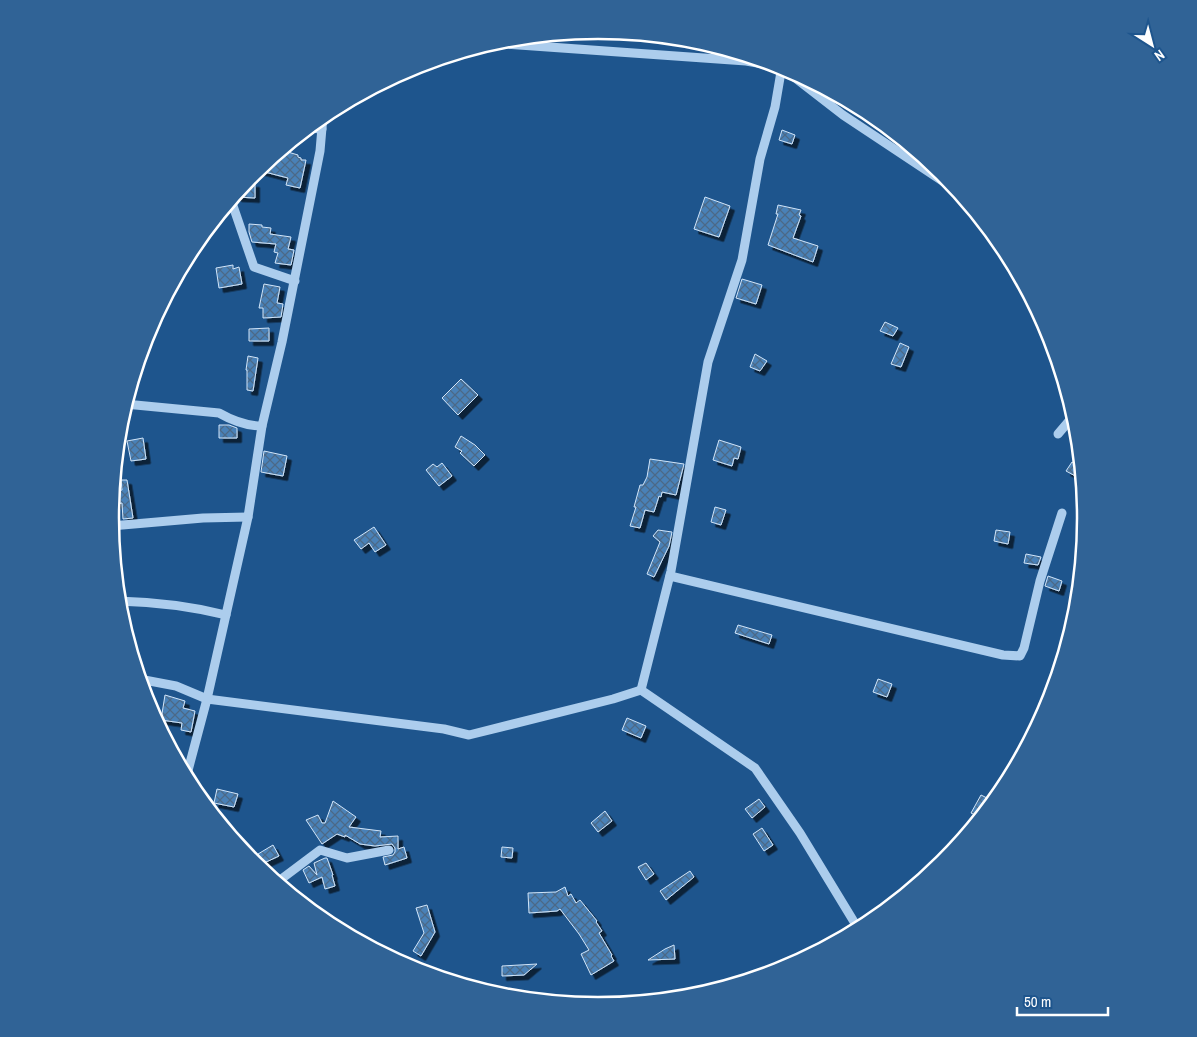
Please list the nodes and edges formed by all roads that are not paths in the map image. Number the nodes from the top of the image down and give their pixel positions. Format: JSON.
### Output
{"nodes":[{"id":1,"x":523,"y":45,"type":"edge"},
{"id":2,"x":742,"y":61,"type":"edge"},
{"id":3,"x":781,"y":75,"type":"edge"},
{"id":4,"x":807,"y":86,"type":"edge"},
{"id":5,"x":322,"y":129,"type":"edge"},
{"id":6,"x":932,"y":173,"type":"edge"},
{"id":7,"x":234,"y":207,"type":"edge"},
{"id":8,"x":295,"y":281,"type":"junction"},
{"id":9,"x":133,"y":405,"type":"edge"},
{"id":10,"x":1068,"y":422,"type":"edge"},
{"id":11,"x":262,"y":426,"type":"junction"},
{"id":12,"x":1058,"y":434,"type":"dead end"},
{"id":13,"x":1062,"y":513,"type":"dead end"},
{"id":14,"x":248,"y":517,"type":"junction"},
{"id":15,"x":119,"y":525,"type":"edge"},
{"id":16,"x":670,"y":576,"type":"junction"},
{"id":17,"x":126,"y":601,"type":"edge"},
{"id":18,"x":226,"y":615,"type":"junction"},
{"id":19,"x":147,"y":680,"type":"edge"},
{"id":20,"x":640,"y":690,"type":"junction"},
{"id":21,"x":207,"y":699,"type":"junction"},
{"id":22,"x":189,"y":767,"type":"edge"},
{"id":23,"x":389,"y":850,"type":"dead end"},
{"id":24,"x":282,"y":879,"type":"edge"},
{"id":25,"x":855,"y":923,"type":"edge"}],
"edges":[{"from":1,"to":2,"type":"street"},
{"from":3,"to":16,"type":"street"},
{"from":4,"to":6,"type":"street"},
{"from":5,"to":8,"type":"street"},
{"from":7,"to":8,"type":"street"},
{"from":8,"to":11,"type":"street"},
{"from":9,"to":11,"type":"street"},
{"from":10,"to":12,"type":"street"},
{"from":11,"to":14,"type":"street"},
{"from":13,"to":16,"type":"street"},
{"from":14,"to":15,"type":"street"},
{"from":14,"to":18,"type":"street"},
{"from":16,"to":20,"type":"street"},
{"from":17,"to":18,"type":"street"},
{"from":18,"to":21,"type":"street"},
{"from":19,"to":21,"type":"street"},
{"from":20,"to":21,"type":"street"},
{"from":20,"to":25,"type":"street"},
{"from":21,"to":22,"type":"street"},
{"from":23,"to":24,"type":"street"}]}
